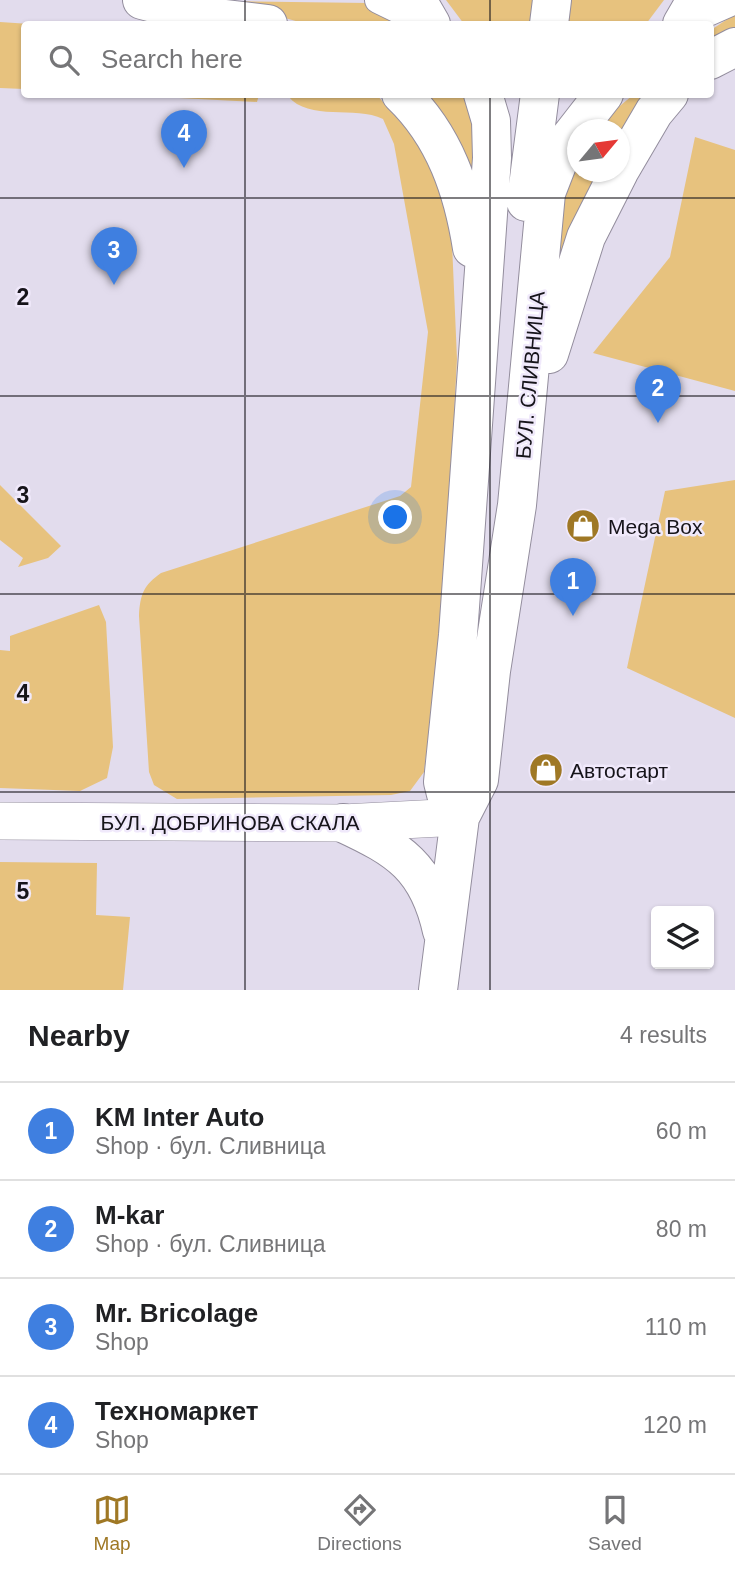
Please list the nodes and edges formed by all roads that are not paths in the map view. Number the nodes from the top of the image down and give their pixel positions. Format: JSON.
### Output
{"nodes":[{"id":1,"x":142,"y":0,"type":"edge"},
{"id":2,"x":379,"y":0,"type":"edge"},
{"id":3,"x":417,"y":0,"type":"edge"},
{"id":4,"x":552,"y":0,"type":"edge"},
{"id":5,"x":696,"y":0,"type":"edge"},
{"id":6,"x":735,"y":1,"type":"edge"},
{"id":7,"x":238,"y":21,"type":"edge"},
{"id":8,"x":423,"y":21,"type":"edge"},
{"id":9,"x":428,"y":21,"type":"edge"},
{"id":10,"x":549,"y":21,"type":"edge"},
{"id":11,"x":684,"y":21,"type":"edge"},
{"id":12,"x":689,"y":21,"type":"edge"},
{"id":13,"x":735,"y":47,"type":"edge"},
{"id":14,"x":714,"y":58,"type":"edge"},
{"id":15,"x":405,"y":98,"type":"edge"},
{"id":16,"x":484,"y":98,"type":"edge"},
{"id":17,"x":539,"y":98,"type":"edge"},
{"id":18,"x":601,"y":98,"type":"edge"},
{"id":19,"x":666,"y":98,"type":"edge"},
{"id":20,"x":630,"y":152,"type":"edge"},
{"id":21,"x":614,"y":182,"type":"edge"},
{"id":22,"x":481,"y":301,"type":"junction"},
{"id":23,"x":526,"y":433,"type":"junction"},
{"id":24,"x":488,"y":531,"type":"junction"},
{"id":25,"x":458,"y":635,"type":"junction"},
{"id":26,"x":491,"y":671,"type":"junction"},
{"id":27,"x":460,"y":817,"type":"junction"},
{"id":28,"x":0,"y":821,"type":"edge"},
{"id":29,"x":343,"y":823,"type":"junction"},
{"id":30,"x":445,"y":944,"type":"junction"},
{"id":31,"x":438,"y":990,"type":"edge"}],
"edges":[{"from":1,"to":7,"type":"main road"},
{"from":2,"to":8,"type":"street"},
{"from":3,"to":9,"type":"main road"},
{"from":4,"to":10,"type":"main road"},
{"from":5,"to":11,"type":"main road"},
{"from":6,"to":12,"type":"street"},
{"from":13,"to":14,"type":"main road"},
{"from":15,"to":22,"type":"main road"},
{"from":16,"to":22,"type":"main road","name":"БУЛ. СЛИВНИЦА"},
{"from":17,"to":24,"type":"main road","name":"БУЛ. СЛИВНИЦА"},
{"from":18,"to":23,"type":"main road","name":"БУЛ. СЛИВНИЦА"},
{"from":19,"to":20,"type":"main road"},
{"from":21,"to":23,"type":"main road"},
{"from":22,"to":25,"type":"main road","name":"БУЛ. СЛИВНИЦА"},
{"from":23,"to":26,"type":"main road","name":"БУЛ. СЛИВНИЦА"},
{"from":24,"to":25,"type":"main road","name":"БУЛ. СЛИВНИЦА"},
{"from":24,"to":26,"type":"main road","name":"БУЛ. СЛИВНИЦА"},
{"from":25,"to":27,"type":"main road","name":"БУЛ. СЛИВНИЦА"},
{"from":26,"to":27,"type":"main road","name":"БУЛ. СЛИВНИЦА"},
{"from":27,"to":29,"type":"main road","name":"БУЛ. ДОБРИНОВА СКАЛА"},
{"from":27,"to":30,"type":"main road","name":"БУЛ. СЛИВНИЦА"},
{"from":28,"to":29,"type":"main road","name":"БУЛ. ДОБРИНОВА СКАЛА"},
{"from":29,"to":30,"type":"main road"},
{"from":30,"to":31,"type":"main road","name":"БУЛ. СЛИВНИЦА"}]}
